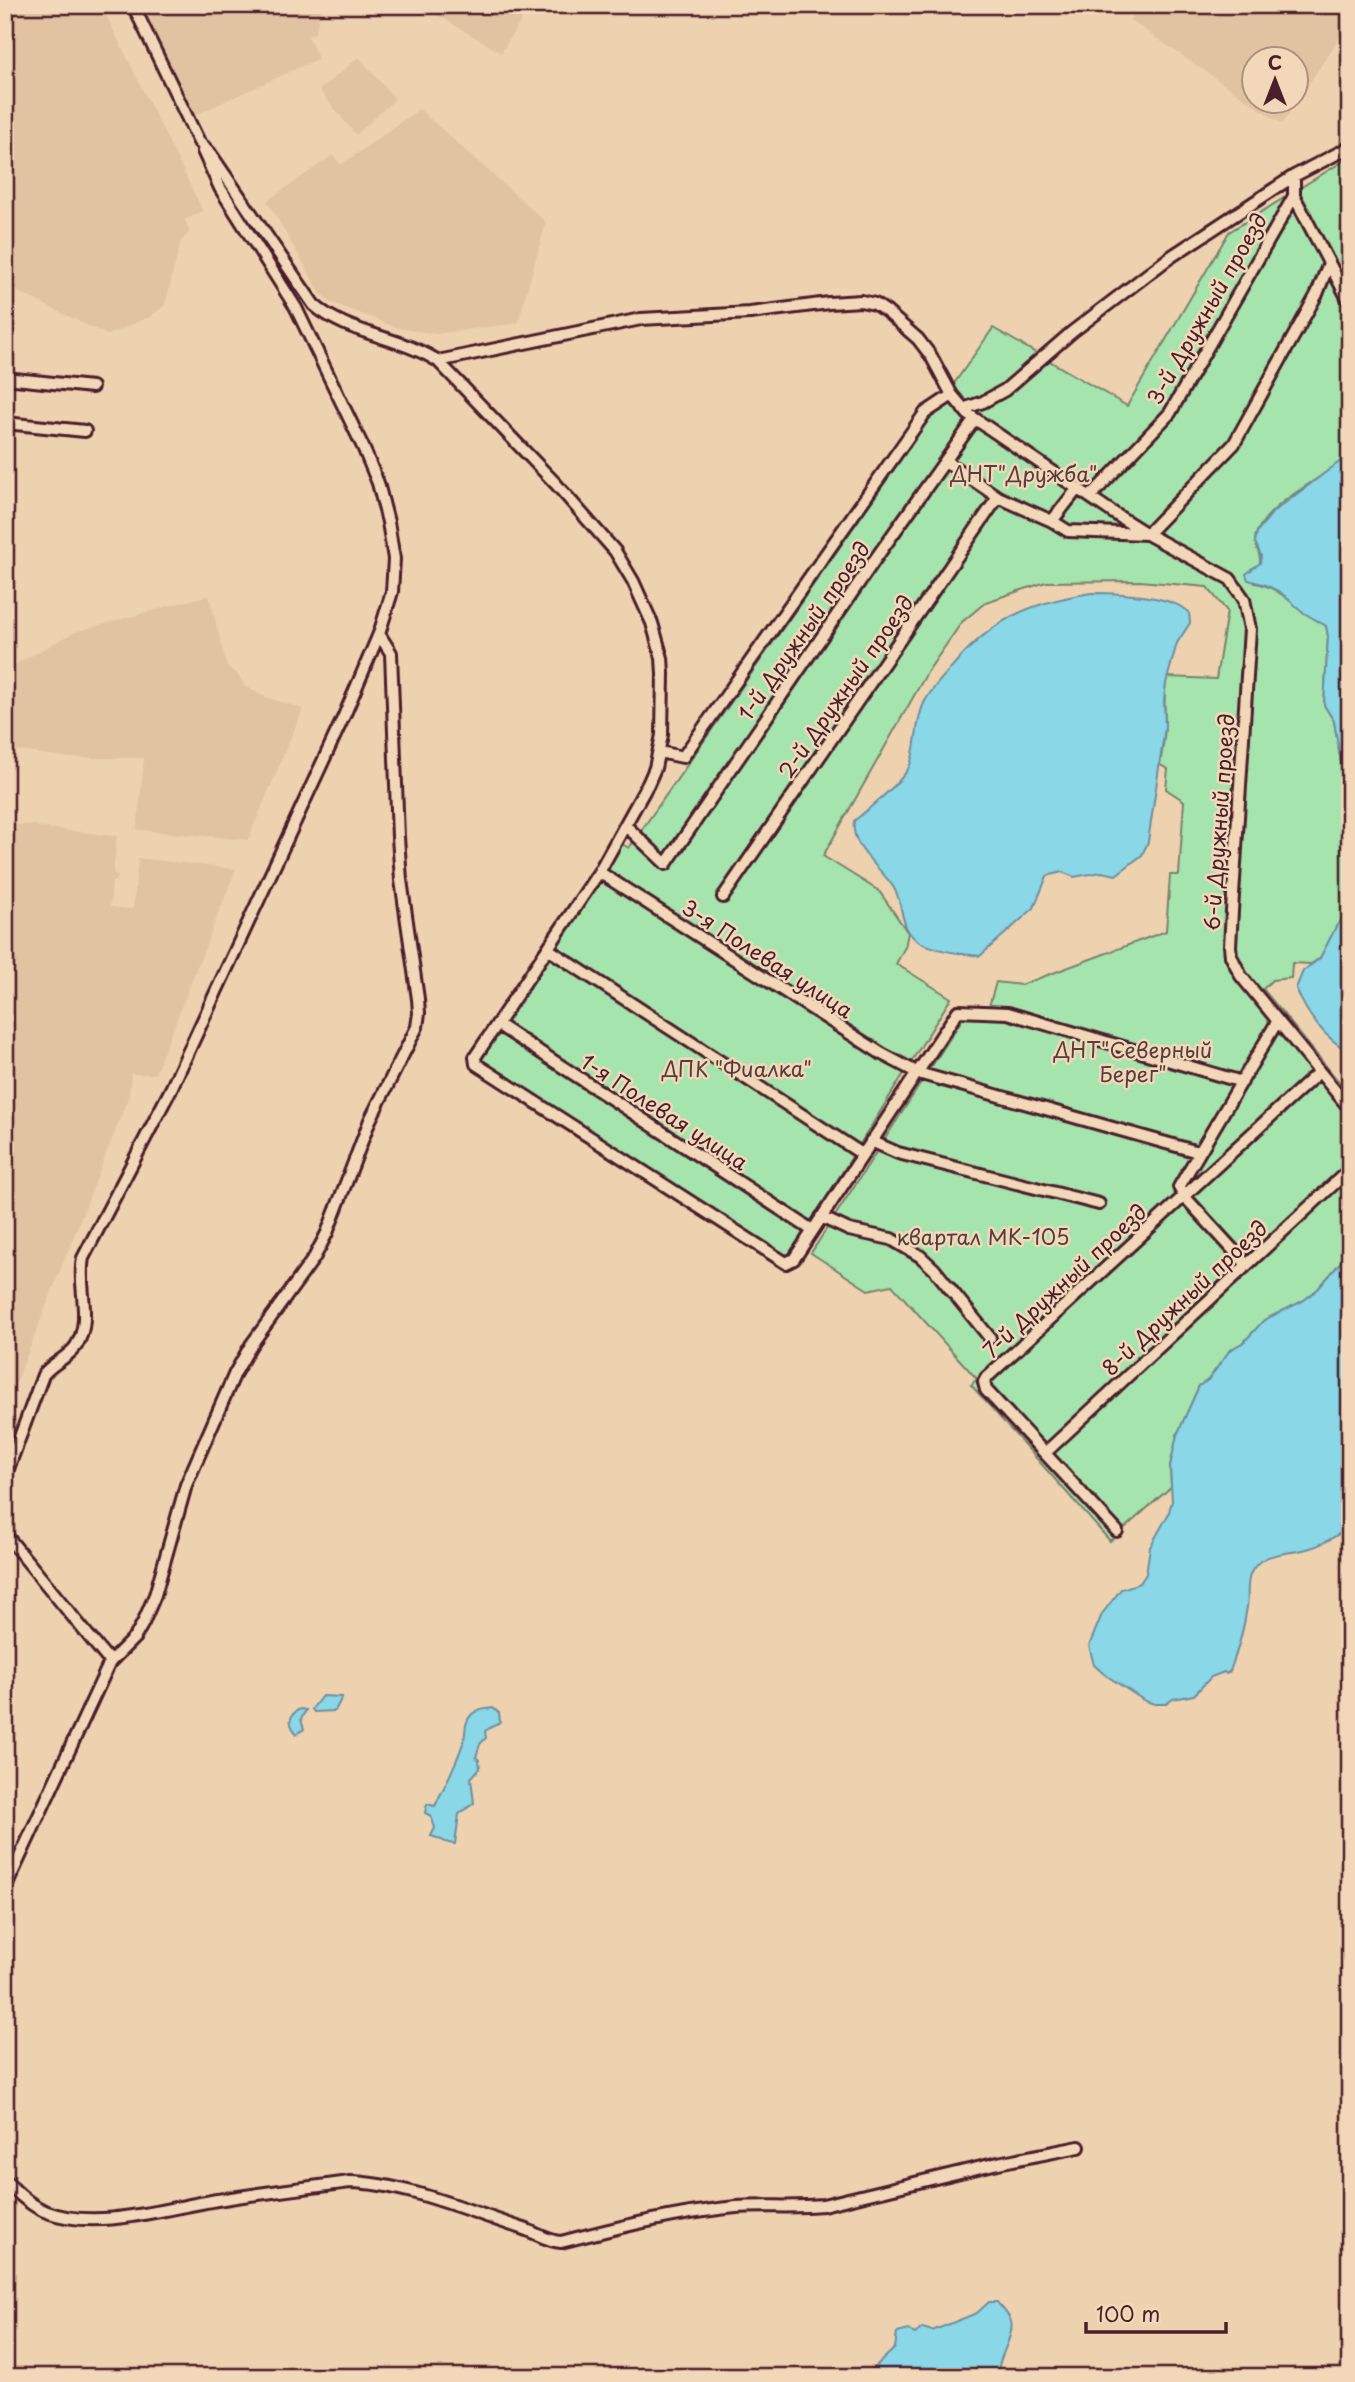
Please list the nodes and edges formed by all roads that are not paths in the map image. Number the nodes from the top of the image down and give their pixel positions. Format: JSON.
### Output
{"nodes":[{"id":1,"x":133,"y":5,"type":"edge"},
{"id":2,"x":199,"y":142,"type":"junction"},
{"id":3,"x":1350,"y":147,"type":"edge"},
{"id":4,"x":1294,"y":176,"type":"junction"},
{"id":5,"x":1294,"y":196,"type":"junction"},
{"id":6,"x":1329,"y":263,"type":"junction"},
{"id":7,"x":1350,"y":303,"type":"edge"},
{"id":8,"x":438,"y":361,"type":"junction"},
{"id":9,"x":5,"y":377,"type":"edge"},
{"id":10,"x":92,"y":387,"type":"dead end"},
{"id":11,"x":952,"y":395,"type":"junction"},
{"id":12,"x":963,"y":409,"type":"junction"},
{"id":13,"x":975,"y":419,"type":"junction"},
{"id":14,"x":5,"y":423,"type":"edge"},
{"id":15,"x":85,"y":431,"type":"dead end"},
{"id":16,"x":945,"y":461,"type":"junction"},
{"id":17,"x":1078,"y":488,"type":"junction"},
{"id":18,"x":998,"y":497,"type":"junction"},
{"id":19,"x":1090,"y":497,"type":"junction"},
{"id":20,"x":1052,"y":521,"type":"junction"},
{"id":21,"x":1147,"y":534,"type":"junction"},
{"id":22,"x":379,"y":634,"type":"junction"},
{"id":23,"x":660,"y":752,"type":"junction"},
{"id":24,"x":625,"y":824,"type":"junction"},
{"id":25,"x":599,"y":872,"type":"junction"},
{"id":26,"x":723,"y":897,"type":"dead end"},
{"id":27,"x":548,"y":949,"type":"junction"},
{"id":28,"x":1278,"y":1022,"type":"junction"},
{"id":29,"x":497,"y":1024,"type":"junction"},
{"id":30,"x":1319,"y":1072,"type":"junction"},
{"id":31,"x":918,"y":1073,"type":"junction"},
{"id":32,"x":1242,"y":1082,"type":"junction"},
{"id":33,"x":1350,"y":1109,"type":"edge"},
{"id":34,"x":871,"y":1141,"type":"junction"},
{"id":35,"x":1198,"y":1152,"type":"junction"},
{"id":36,"x":862,"y":1154,"type":"junction"},
{"id":37,"x":1350,"y":1170,"type":"edge"},
{"id":38,"x":1184,"y":1196,"type":"junction"},
{"id":39,"x":1099,"y":1204,"type":"dead end"},
{"id":40,"x":821,"y":1217,"type":"junction"},
{"id":41,"x":813,"y":1230,"type":"junction"},
{"id":42,"x":1247,"y":1265,"type":"junction"},
{"id":43,"x":990,"y":1338,"type":"dead end"},
{"id":44,"x":1045,"y":1453,"type":"junction"},
{"id":45,"x":5,"y":1477,"type":"edge"},
{"id":46,"x":1116,"y":1531,"type":"dead end"},
{"id":47,"x":5,"y":1534,"type":"edge"},
{"id":48,"x":110,"y":1662,"type":"junction"},
{"id":49,"x":5,"y":1889,"type":"edge"},
{"id":50,"x":1079,"y":2147,"type":"dead end"},
{"id":51,"x":5,"y":2180,"type":"edge"}],
"edges":[{"from":1,"to":2,"type":"street"},
{"from":2,"to":8,"type":"street"},
{"from":2,"to":22,"type":"street"},
{"from":3,"to":4,"type":"street"},
{"from":4,"to":5,"type":"street"},
{"from":4,"to":12,"type":"street"},
{"from":5,"to":6,"type":"street"},
{"from":5,"to":19,"type":"street","name":"3-й Дружный проезд"},
{"from":6,"to":7,"type":"street"},
{"from":6,"to":21,"type":"street"},
{"from":8,"to":11,"type":"street"},
{"from":8,"to":23,"type":"street"},
{"from":9,"to":10,"type":"street"},
{"from":11,"to":12,"type":"street"},
{"from":11,"to":23,"type":"street"},
{"from":12,"to":13,"type":"street"},
{"from":13,"to":16,"type":"street","name":"1-й Дружный проезд"},
{"from":13,"to":17,"type":"street"},
{"from":14,"to":15,"type":"street"},
{"from":16,"to":18,"type":"street"},
{"from":16,"to":24,"type":"street","name":"1-й Дружный проезд"},
{"from":17,"to":19,"type":"street"},
{"from":17,"to":20,"type":"street"},
{"from":18,"to":20,"type":"street"},
{"from":18,"to":26,"type":"street","name":"2-й Дружный проезд"},
{"from":19,"to":21,"type":"street"},
{"from":20,"to":21,"type":"street"},
{"from":21,"to":28,"type":"street","name":"6-й Дружный проезд"},
{"from":22,"to":45,"type":"street"},
{"from":22,"to":48,"type":"street"},
{"from":23,"to":24,"type":"street"},
{"from":24,"to":25,"type":"street"},
{"from":25,"to":27,"type":"street"},
{"from":25,"to":31,"type":"street","name":"3-я Полевая улица"},
{"from":27,"to":29,"type":"street"},
{"from":27,"to":36,"type":"street"},
{"from":28,"to":30,"type":"street","name":"6-й Дружный проезд"},
{"from":28,"to":32,"type":"street"},
{"from":29,"to":41,"type":"street","name":"1-я Полевая улица"},
{"from":29,"to":41,"type":"street"},
{"from":30,"to":33,"type":"street","name":"6-й Дружный проезд"},
{"from":30,"to":38,"type":"street","name":"7-й Дружный проезд"},
{"from":31,"to":32,"type":"street"},
{"from":31,"to":34,"type":"street"},
{"from":31,"to":35,"type":"street","name":"3-я Полевая улица"},
{"from":32,"to":35,"type":"street"},
{"from":34,"to":36,"type":"street"},
{"from":34,"to":39,"type":"street"},
{"from":35,"to":38,"type":"street"},
{"from":36,"to":40,"type":"street"},
{"from":37,"to":42,"type":"street","name":"8-й Дружный проезд"},
{"from":38,"to":42,"type":"street"},
{"from":38,"to":44,"type":"street","name":"7-й Дружный проезд"},
{"from":40,"to":41,"type":"street"},
{"from":40,"to":43,"type":"street"},
{"from":42,"to":44,"type":"street","name":"8-й Дружный проезд"},
{"from":44,"to":46,"type":"street","name":"7-й Дружный проезд"},
{"from":47,"to":48,"type":"street"},
{"from":48,"to":49,"type":"street"},
{"from":50,"to":51,"type":"street"}]}
